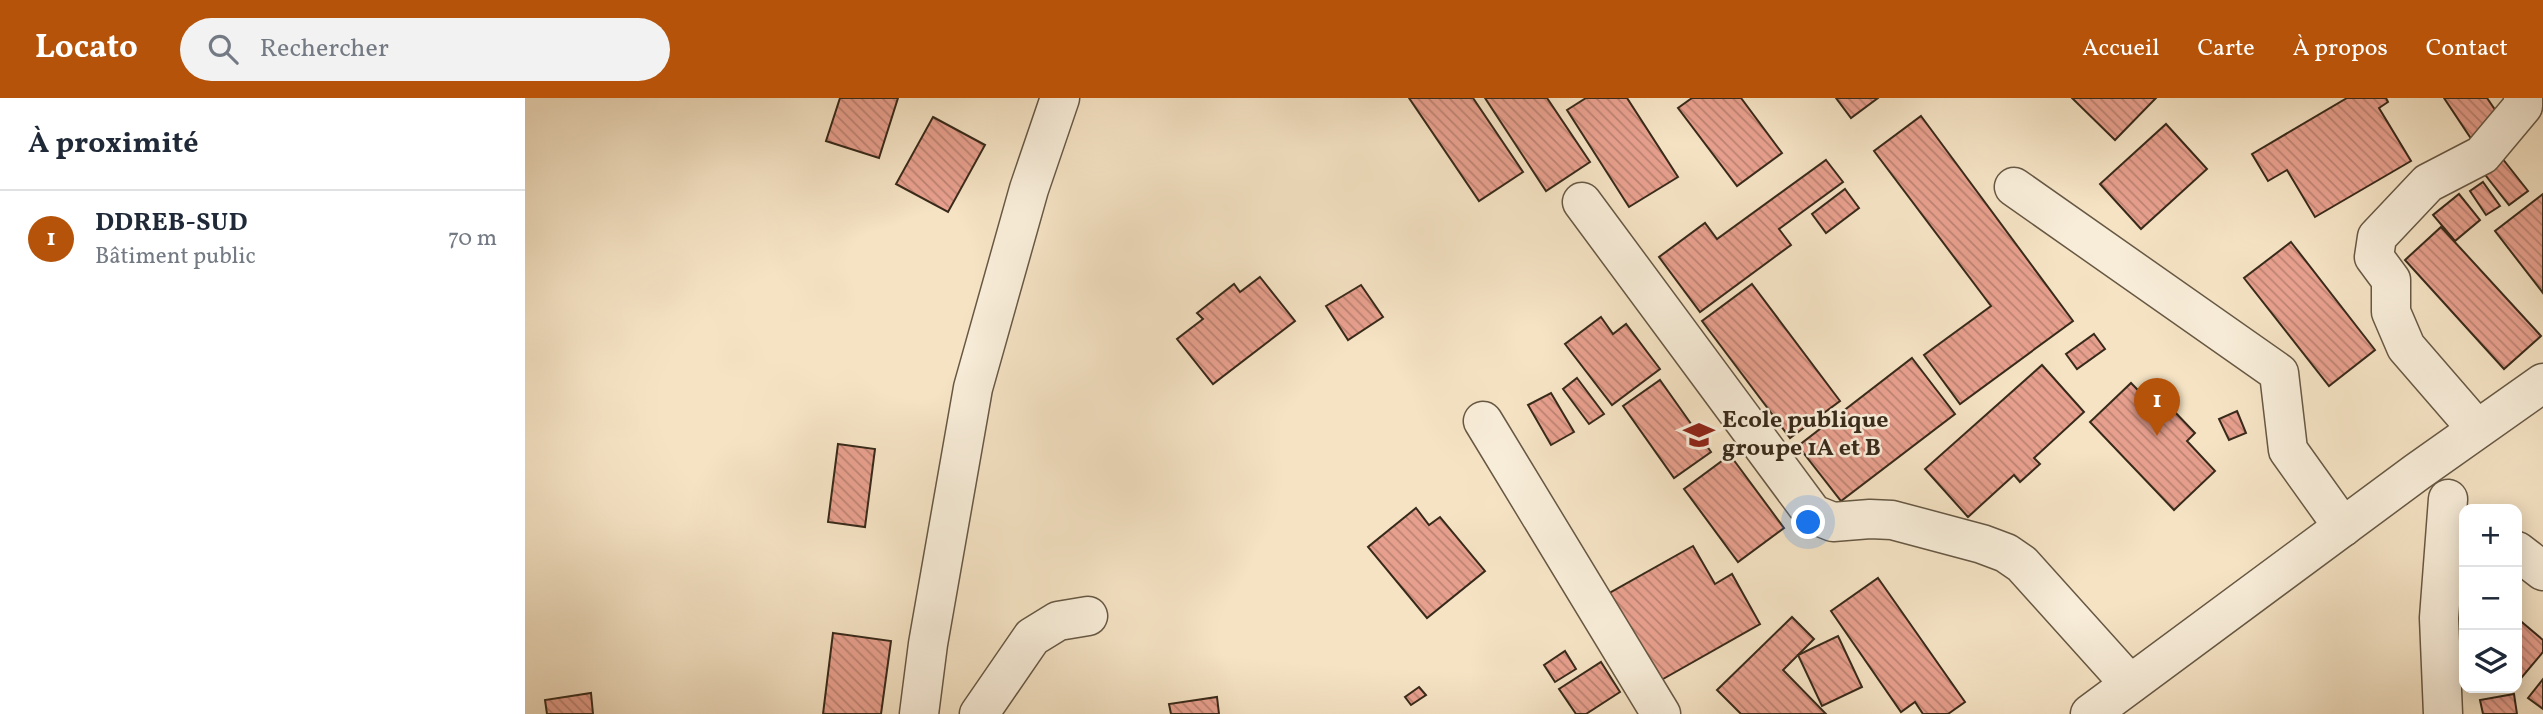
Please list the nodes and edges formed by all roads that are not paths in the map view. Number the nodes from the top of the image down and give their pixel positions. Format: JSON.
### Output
{"nodes":[{"id":1,"x":1060,"y":98,"type":"edge"},
{"id":2,"x":2523,"y":98,"type":"edge"},
{"id":3,"x":2014,"y":187,"type":"dead end"},
{"id":4,"x":1582,"y":202,"type":"dead end"},
{"id":5,"x":2543,"y":383,"type":"edge"},
{"id":6,"x":1483,"y":421,"type":"dead end"},
{"id":7,"x":2477,"y":429,"type":"junction"},
{"id":8,"x":2417,"y":472,"type":"junction"},
{"id":9,"x":2456,"y":505,"type":"edge"},
{"id":10,"x":2343,"y":527,"type":"junction"},
{"id":11,"x":2522,"y":555,"type":"edge"},
{"id":12,"x":2543,"y":571,"type":"edge"},
{"id":13,"x":1087,"y":616,"type":"dead end"},
{"id":14,"x":2130,"y":684,"type":"junction"},
{"id":15,"x":919,"y":714,"type":"edge"},
{"id":16,"x":979,"y":714,"type":"edge"},
{"id":17,"x":1661,"y":714,"type":"edge"},
{"id":18,"x":2090,"y":714,"type":"edge"},
{"id":19,"x":2443,"y":714,"type":"edge"}],
"edges":[{"from":1,"to":15,"type":"street"},
{"from":2,"to":7,"type":"street"},
{"from":3,"to":10,"type":"street"},
{"from":4,"to":14,"type":"street"},
{"from":5,"to":7,"type":"street"},
{"from":6,"to":17,"type":"street"},
{"from":7,"to":8,"type":"street"},
{"from":8,"to":9,"type":"street"},
{"from":8,"to":10,"type":"street"},
{"from":9,"to":19,"type":"street"},
{"from":10,"to":14,"type":"street"},
{"from":11,"to":12,"type":"street"},
{"from":13,"to":16,"type":"street"},
{"from":14,"to":18,"type":"street"}]}
